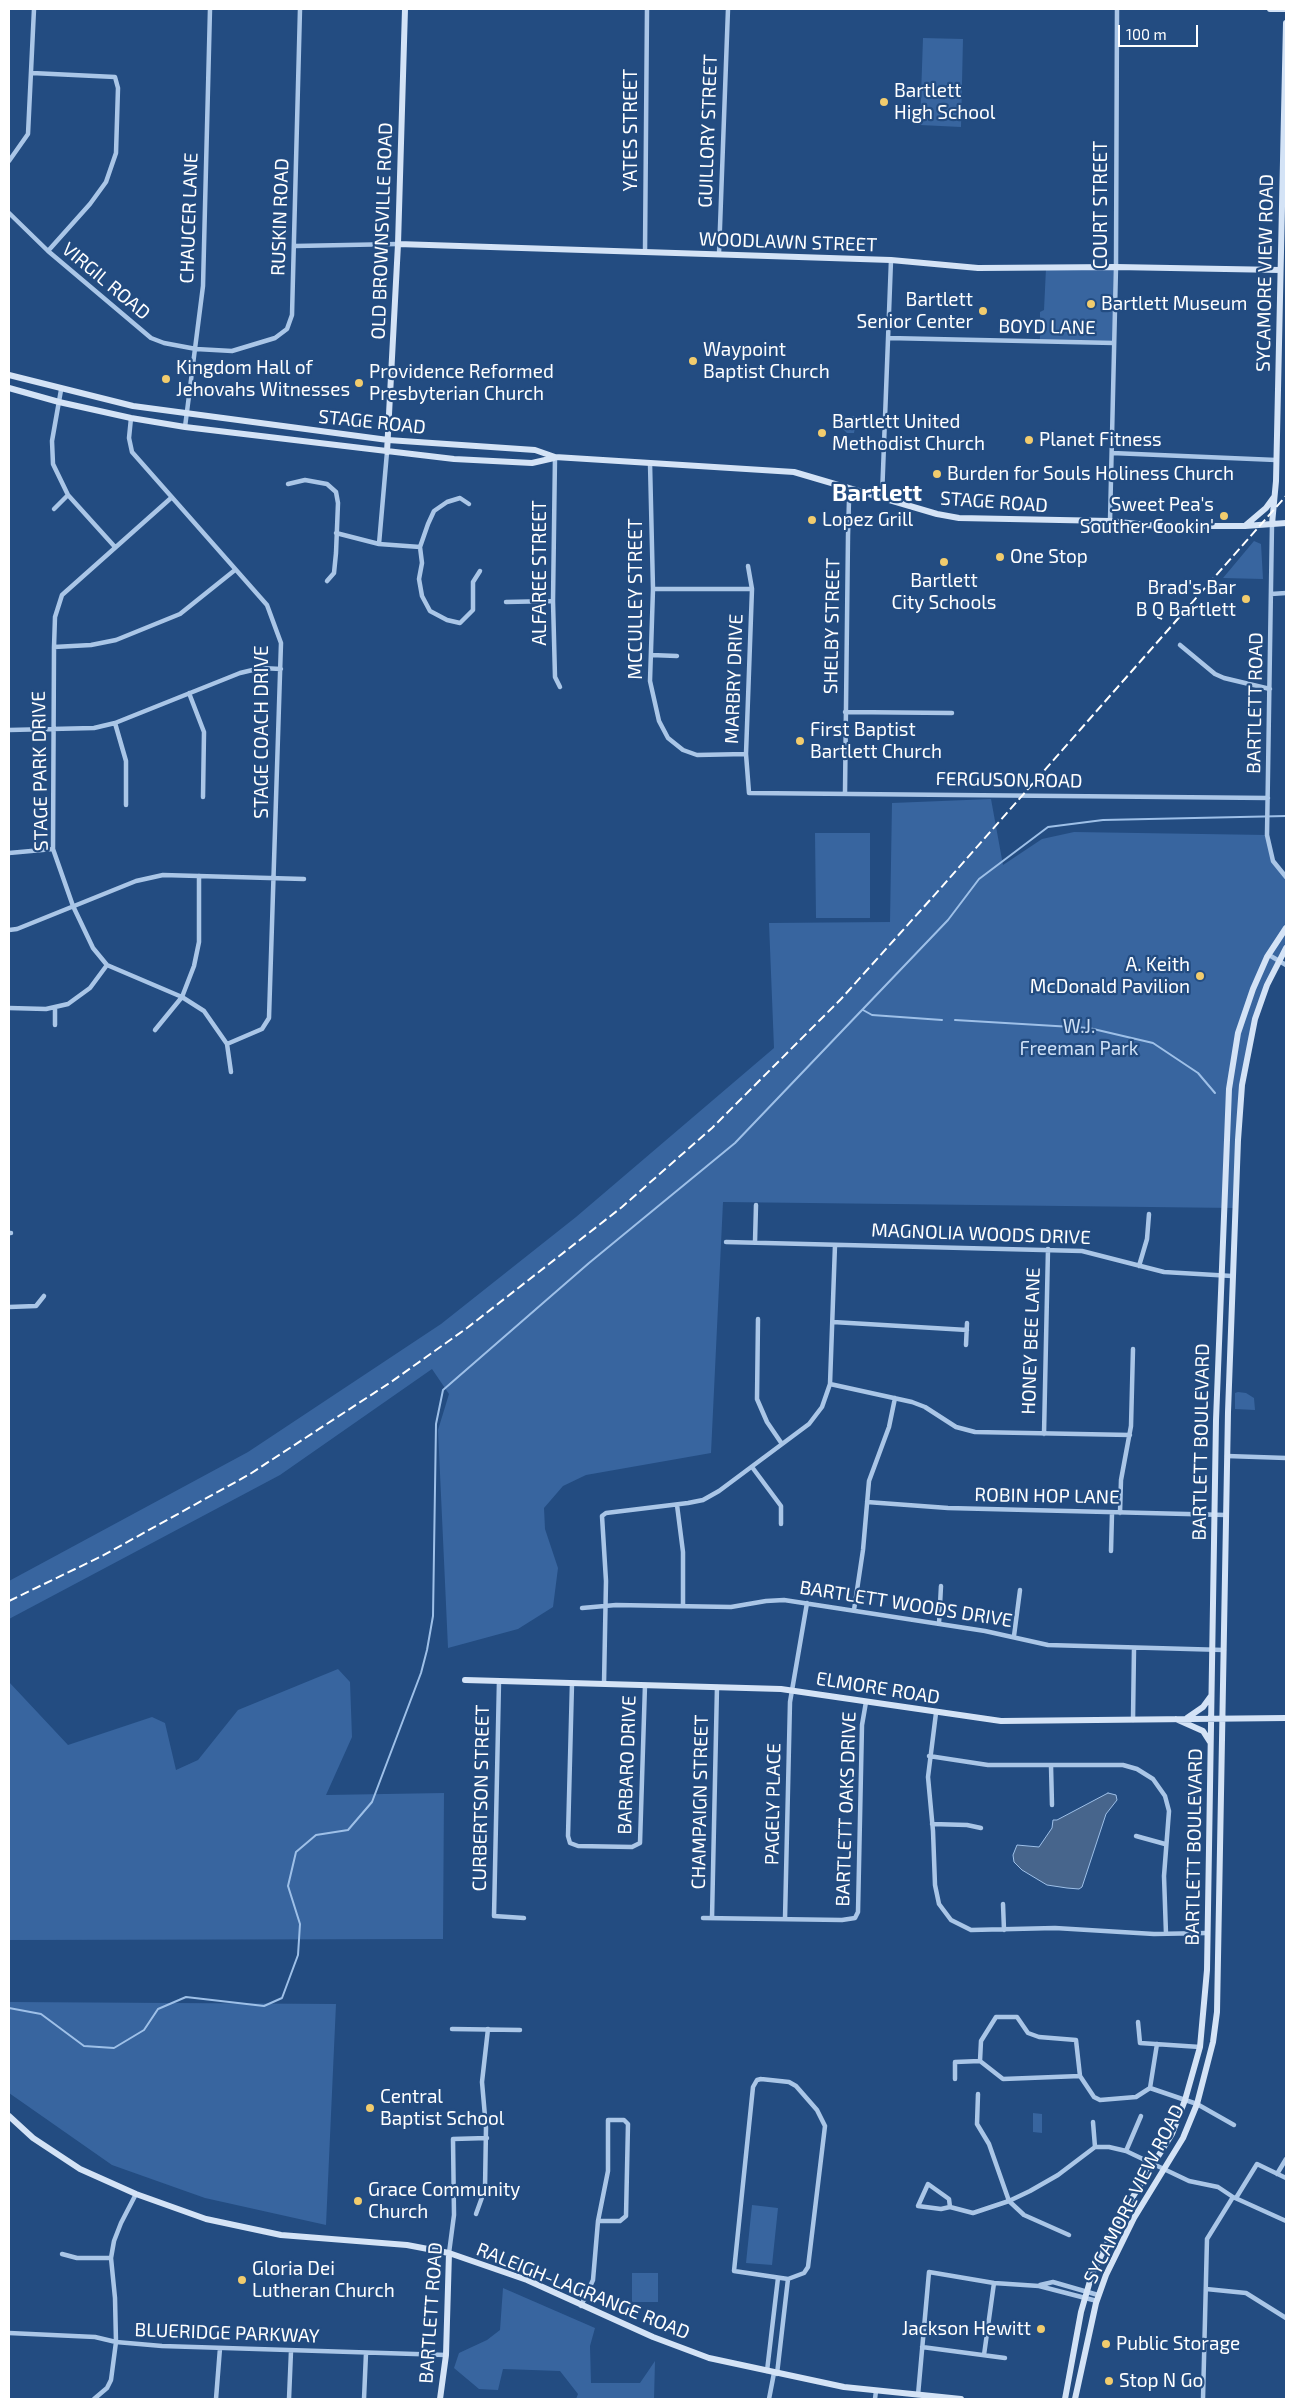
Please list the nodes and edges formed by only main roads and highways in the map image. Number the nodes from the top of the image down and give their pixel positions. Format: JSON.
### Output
{"nodes":[{"id":1,"x":405,"y":9,"type":"edge"},
{"id":2,"x":1270,"y":9,"type":"edge"},
{"id":3,"x":1286,"y":9,"type":"edge"},
{"id":4,"x":1286,"y":23,"type":"edge"},
{"id":5,"x":398,"y":244,"type":"junction"},
{"id":6,"x":1280,"y":270,"type":"junction"},
{"id":7,"x":9,"y":375,"type":"edge"},
{"id":8,"x":9,"y":388,"type":"edge"},
{"id":9,"x":388,"y":440,"type":"junction"},
{"id":10,"x":387,"y":452,"type":"junction"},
{"id":11,"x":555,"y":457,"type":"junction"},
{"id":12,"x":1275,"y":496,"type":"junction"},
{"id":13,"x":1286,"y":523,"type":"edge"},
{"id":14,"x":1272,"y":524,"type":"junction"},
{"id":15,"x":1245,"y":526,"type":"junction"},
{"id":16,"x":1286,"y":928,"type":"edge"},
{"id":17,"x":1286,"y":948,"type":"edge"},
{"id":18,"x":465,"y":1680,"type":"dead end"},
{"id":19,"x":1211,"y":1695,"type":"junction"},
{"id":20,"x":1174,"y":1718,"type":"junction"},
{"id":21,"x":1187,"y":1718,"type":"junction"},
{"id":22,"x":1223,"y":1718,"type":"junction"},
{"id":23,"x":1286,"y":1718,"type":"edge"},
{"id":24,"x":1211,"y":1719,"type":"junction"},
{"id":25,"x":1211,"y":1743,"type":"junction"},
{"id":26,"x":1209,"y":1844,"type":"junction"},
{"id":27,"x":1220,"y":1844,"type":"junction"},
{"id":28,"x":1207,"y":1970,"type":"joint"},
{"id":29,"x":1217,"y":1971,"type":"joint"},
{"id":30,"x":1204,"y":2012,"type":"junction"},
{"id":31,"x":1217,"y":2012,"type":"junction"},
{"id":32,"x":1191,"y":2102,"type":"junction"},
{"id":33,"x":9,"y":2116,"type":"edge"},
{"id":34,"x":449,"y":2253,"type":"junction"},
{"id":35,"x":1079,"y":2325,"type":"junction"},
{"id":36,"x":1090,"y":2327,"type":"junction"},
{"id":37,"x":1072,"y":2364,"type":"junction"},
{"id":38,"x":1082,"y":2366,"type":"junction"},
{"id":39,"x":440,"y":2399,"type":"edge"},
{"id":40,"x":961,"y":2399,"type":"edge"},
{"id":41,"x":1065,"y":2399,"type":"edge"},
{"id":42,"x":1075,"y":2399,"type":"edge"}],
"edges":[{"from":1,"to":5,"type":"main road","name":"OLD BROWNSVILLE ROAD"},
{"from":2,"to":3,"type":"main road"},
{"from":4,"to":6,"type":"main road","name":"SYCAMORE VIEW ROAD"},
{"from":5,"to":6,"type":"main road","name":"WOODLAWN STREET"},
{"from":5,"to":9,"type":"main road","name":"OLD BROWNSVILLE ROAD"},
{"from":6,"to":12,"type":"main road","name":"SYCAMORE VIEW ROAD"},
{"from":7,"to":9,"type":"main road","name":"STAGE ROAD"},
{"from":8,"to":10,"type":"main road","name":"STAGE ROAD"},
{"from":9,"to":10,"type":"main road","name":"OLD BROWNSVILLE ROAD"},
{"from":9,"to":11,"type":"main road","name":"STAGE ROAD"},
{"from":10,"to":11,"type":"main road","name":"STAGE ROAD"},
{"from":11,"to":15,"type":"main road","name":"STAGE ROAD"},
{"from":12,"to":14,"type":"main road","name":"SYCAMORE VIEW ROAD"},
{"from":12,"to":15,"type":"main road"},
{"from":13,"to":14,"type":"main road","name":"STAGE ROAD"},
{"from":14,"to":15,"type":"main road","name":"STAGE ROAD"},
{"from":16,"to":19,"type":"main road","name":"BARTLETT BOULEVARD"},
{"from":17,"to":22,"type":"main road","name":"BARTLETT BOULEVARD"},
{"from":18,"to":20,"type":"main road","name":"ELMORE ROAD"},
{"from":19,"to":21,"type":"main road"},
{"from":19,"to":24,"type":"main road","name":"BARTLETT BOULEVARD"},
{"from":20,"to":21,"type":"main road","name":"ELMORE ROAD"},
{"from":20,"to":25,"type":"main road"},
{"from":21,"to":24,"type":"main road","name":"ELMORE ROAD"},
{"from":22,"to":23,"type":"main road","name":"ELMORE ROAD"},
{"from":22,"to":24,"type":"main road","name":"ELMORE ROAD"},
{"from":22,"to":27,"type":"main road","name":"BARTLETT BOULEVARD"},
{"from":24,"to":25,"type":"main road","name":"BARTLETT BOULEVARD"},
{"from":25,"to":26,"type":"main road","name":"BARTLETT BOULEVARD"},
{"from":26,"to":27,"type":"main road"},
{"from":26,"to":28,"type":"main road","name":"BARTLETT BOULEVARD"},
{"from":27,"to":29,"type":"main road","name":"BARTLETT BOULEVARD"},
{"from":28,"to":30,"type":"main road","name":"SYCAMORE VIEW ROAD"},
{"from":29,"to":31,"type":"main road","name":"SYCAMORE VIEW ROAD"},
{"from":30,"to":31,"type":"main road"},
{"from":30,"to":32,"type":"main road","name":"SYCAMORE VIEW ROAD"},
{"from":31,"to":32,"type":"main road","name":"SYCAMORE VIEW ROAD"},
{"from":32,"to":35,"type":"main road","name":"SYCAMORE VIEW ROAD"},
{"from":32,"to":36,"type":"main road","name":"SYCAMORE VIEW ROAD"},
{"from":33,"to":34,"type":"main road","name":"RALEIGH-LAGRANGE ROAD"},
{"from":34,"to":39,"type":"main road","name":"BARTLETT ROAD"},
{"from":34,"to":40,"type":"main road","name":"RALEIGH-LAGRANGE ROAD"},
{"from":35,"to":36,"type":"main road"},
{"from":35,"to":37,"type":"main road","name":"SYCAMORE VIEW ROAD"},
{"from":36,"to":38,"type":"main road","name":"SYCAMORE VIEW ROAD"},
{"from":37,"to":38,"type":"main road"},
{"from":37,"to":41,"type":"main road","name":"SYCAMORE VIEW ROAD"},
{"from":38,"to":42,"type":"main road","name":"SYCAMORE VIEW ROAD"}]}
